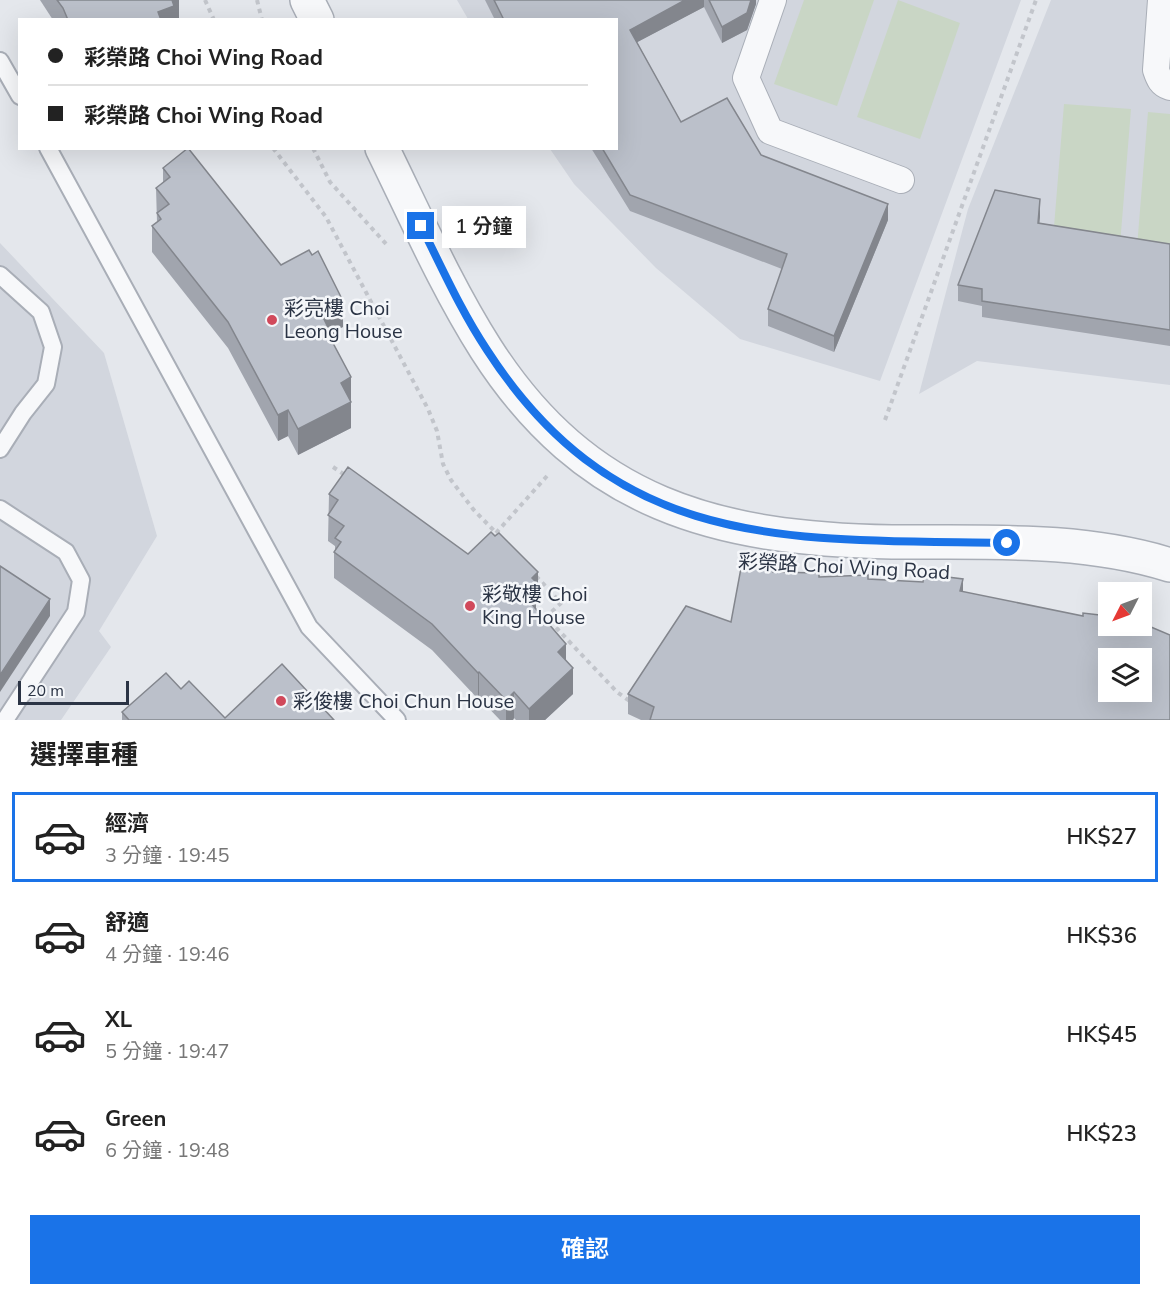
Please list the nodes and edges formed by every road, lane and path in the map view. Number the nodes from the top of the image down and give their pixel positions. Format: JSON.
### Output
{"nodes":[{"id":1,"x":205,"y":0,"type":"edge"},
{"id":2,"x":257,"y":0,"type":"edge"},
{"id":3,"x":307,"y":0,"type":"edge"},
{"id":4,"x":772,"y":0,"type":"edge"},
{"id":5,"x":1035,"y":0,"type":"edge"},
{"id":6,"x":1161,"y":0,"type":"edge"},
{"id":7,"x":213,"y":18,"type":"edge"},
{"id":8,"x":262,"y":18,"type":"edge"},
{"id":9,"x":316,"y":18,"type":"edge"},
{"id":10,"x":0,"y":61,"type":"edge"},
{"id":11,"x":1170,"y":87,"type":"edge"},
{"id":12,"x":18,"y":92,"type":"edge"},
{"id":13,"x":49,"y":150,"type":"edge"},
{"id":14,"x":275,"y":150,"type":"edge"},
{"id":15,"x":314,"y":150,"type":"edge"},
{"id":16,"x":383,"y":150,"type":"edge"},
{"id":17,"x":901,"y":180,"type":"dead end"},
{"id":18,"x":392,"y":250,"type":"dead end"},
{"id":19,"x":0,"y":275,"type":"edge"},
{"id":20,"x":885,"y":420,"type":"dead end"},
{"id":21,"x":0,"y":449,"type":"edge"},
{"id":22,"x":333,"y":467,"type":"dead end"},
{"id":23,"x":538,"y":469,"type":"dead end"},
{"id":24,"x":547,"y":476,"type":"junction"},
{"id":25,"x":352,"y":480,"type":"edge"},
{"id":26,"x":556,"y":483,"type":"dead end"},
{"id":27,"x":0,"y":509,"type":"edge"},
{"id":28,"x":496,"y":533,"type":"junction"},
{"id":29,"x":488,"y":540,"type":"edge"},
{"id":30,"x":504,"y":542,"type":"edge"},
{"id":31,"x":1170,"y":565,"type":"edge"},
{"id":32,"x":529,"y":568,"type":"edge"},
{"id":33,"x":634,"y":704,"type":"edge"},
{"id":34,"x":5,"y":720,"type":"edge"},
{"id":35,"x":397,"y":720,"type":"edge"}],
"edges":[{"from":1,"to":7,"type":"path"},
{"from":2,"to":8,"type":"path"},
{"from":3,"to":9,"type":"street"},
{"from":4,"to":17,"type":"street"},
{"from":5,"to":20,"type":"path"},
{"from":6,"to":11,"type":"street"},
{"from":10,"to":12,"type":"lane"},
{"from":13,"to":35,"type":"lane"},
{"from":14,"to":28,"type":"path"},
{"from":15,"to":18,"type":"path"},
{"from":16,"to":31,"type":"street","name":"彩榮路 Choi Wing Road"},
{"from":19,"to":21,"type":"lane"},
{"from":22,"to":25,"type":"path"},
{"from":23,"to":24,"type":"path"},
{"from":24,"to":26,"type":"path"},
{"from":24,"to":28,"type":"path"},
{"from":27,"to":34,"type":"lane"},
{"from":28,"to":29,"type":"path"},
{"from":28,"to":30,"type":"path"},
{"from":32,"to":33,"type":"path"}]}
